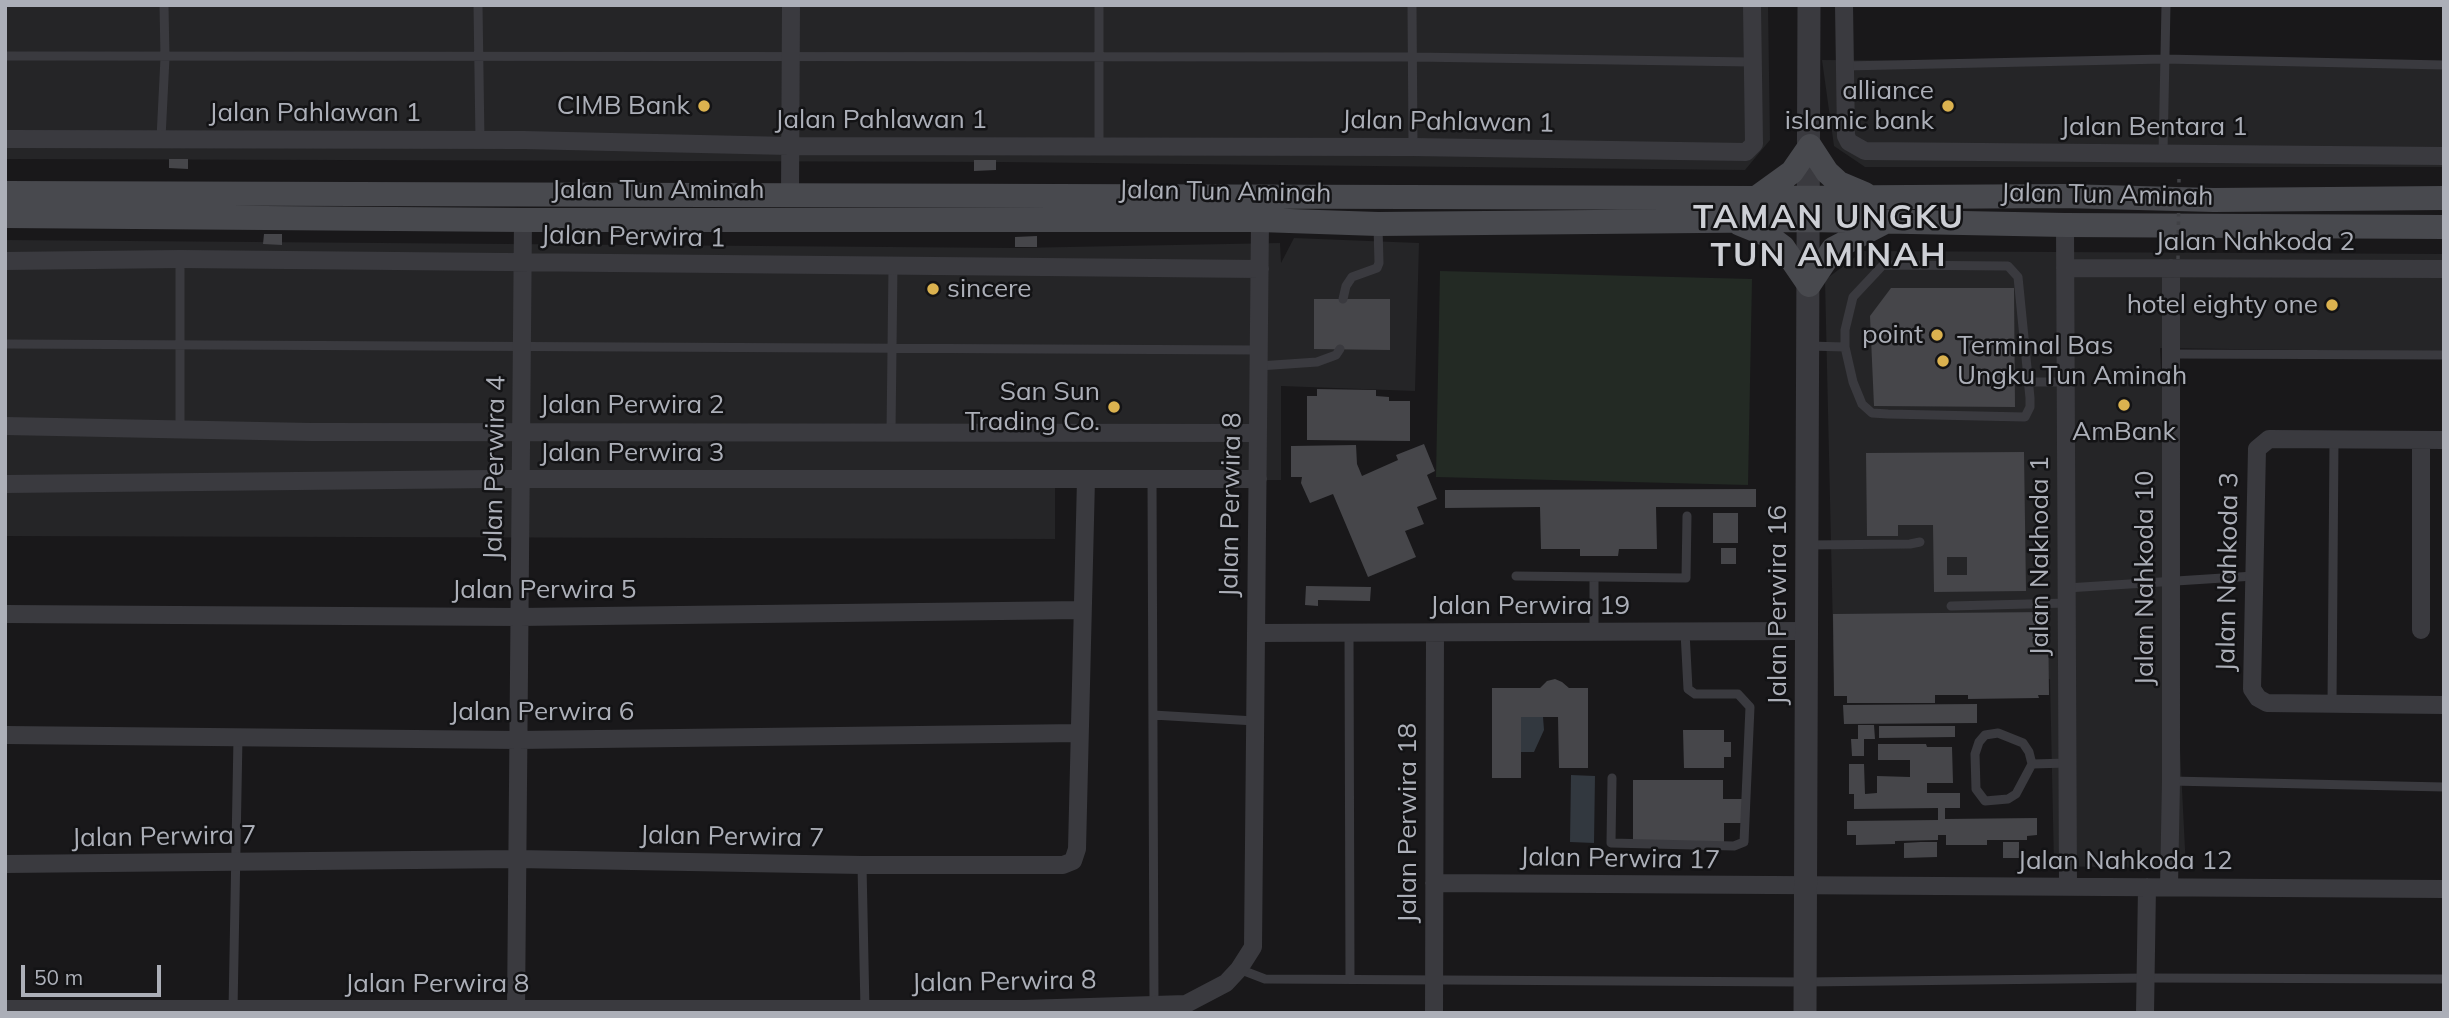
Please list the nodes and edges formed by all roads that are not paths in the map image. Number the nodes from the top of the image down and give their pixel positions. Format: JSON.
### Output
{"nodes":[{"id":1,"x":164,"y":5,"type":"edge"},
{"id":2,"x":478,"y":5,"type":"edge"},
{"id":3,"x":791,"y":5,"type":"edge"},
{"id":4,"x":1099,"y":5,"type":"edge"},
{"id":5,"x":1412,"y":5,"type":"edge"},
{"id":6,"x":1752,"y":5,"type":"edge"},
{"id":7,"x":1809,"y":5,"type":"edge"},
{"id":8,"x":1844,"y":5,"type":"edge"},
{"id":9,"x":2166,"y":5,"type":"edge"},
{"id":10,"x":479,"y":55,"type":"junction"},
{"id":11,"x":5,"y":57,"type":"edge"},
{"id":12,"x":1099,"y":57,"type":"junction"},
{"id":13,"x":1413,"y":57,"type":"junction"},
{"id":14,"x":165,"y":58,"type":"junction"},
{"id":15,"x":791,"y":58,"type":"junction"},
{"id":16,"x":2164,"y":59,"type":"junction"},
{"id":17,"x":1752,"y":62,"type":"junction"},
{"id":18,"x":2444,"y":65,"type":"edge"},
{"id":19,"x":1845,"y":66,"type":"junction"},
{"id":20,"x":161,"y":138,"type":"junction"},
{"id":21,"x":5,"y":139,"type":"edge"},
{"id":22,"x":480,"y":141,"type":"junction"},
{"id":23,"x":789,"y":146,"type":"junction"},
{"id":24,"x":1810,"y":146,"type":"junction"},
{"id":25,"x":1413,"y":147,"type":"junction"},
{"id":26,"x":1099,"y":148,"type":"junction"},
{"id":27,"x":2163,"y":153,"type":"junction"},
{"id":28,"x":2444,"y":156,"type":"edge"},
{"id":29,"x":5,"y":193,"type":"edge"},
{"id":30,"x":790,"y":195,"type":"junction"},
{"id":31,"x":1756,"y":198,"type":"junction"},
{"id":32,"x":1872,"y":198,"type":"junction"},
{"id":33,"x":2444,"y":198,"type":"edge"},
{"id":34,"x":1809,"y":209,"type":"junction"},
{"id":35,"x":5,"y":216,"type":"edge"},
{"id":36,"x":523,"y":220,"type":"junction"},
{"id":37,"x":1260,"y":220,"type":"junction"},
{"id":38,"x":1727,"y":220,"type":"junction"},
{"id":39,"x":1886,"y":221,"type":"junction"},
{"id":40,"x":1378,"y":224,"type":"junction"},
{"id":41,"x":2065,"y":225,"type":"junction"},
{"id":42,"x":2444,"y":227,"type":"edge"},
{"id":43,"x":180,"y":259,"type":"junction"},
{"id":44,"x":5,"y":261,"type":"edge"},
{"id":45,"x":523,"y":262,"type":"junction"},
{"id":46,"x":2175,"y":264,"type":"junction"},
{"id":47,"x":893,"y":265,"type":"junction"},
{"id":48,"x":2065,"y":268,"type":"junction"},
{"id":49,"x":1260,"y":269,"type":"junction"},
{"id":50,"x":2444,"y":269,"type":"edge"},
{"id":51,"x":1809,"y":285,"type":"junction"},
{"id":52,"x":1343,"y":299,"type":"dead end"},
{"id":53,"x":5,"y":344,"type":"edge"},
{"id":54,"x":180,"y":345,"type":"junction"},
{"id":55,"x":1808,"y":345,"type":"junction"},
{"id":56,"x":522,"y":347,"type":"junction"},
{"id":57,"x":1845,"y":347,"type":"junction"},
{"id":58,"x":892,"y":348,"type":"junction"},
{"id":59,"x":1340,"y":349,"type":"dead end"},
{"id":60,"x":2171,"y":354,"type":"junction"},
{"id":61,"x":2444,"y":355,"type":"edge"},
{"id":62,"x":1259,"y":358,"type":"junction"},
{"id":63,"x":2028,"y":382,"type":"junction"},
{"id":64,"x":2065,"y":383,"type":"junction"},
{"id":65,"x":5,"y":426,"type":"edge"},
{"id":66,"x":180,"y":430,"type":"junction"},
{"id":67,"x":521,"y":431,"type":"junction"},
{"id":68,"x":891,"y":432,"type":"junction"},
{"id":69,"x":1258,"y":433,"type":"junction"},
{"id":70,"x":2334,"y":439,"type":"junction"},
{"id":71,"x":2421,"y":440,"type":"junction"},
{"id":72,"x":2444,"y":440,"type":"edge"},
{"id":73,"x":521,"y":479,"type":"junction"},
{"id":74,"x":1086,"y":479,"type":"junction"},
{"id":75,"x":1152,"y":479,"type":"junction"},
{"id":76,"x":1258,"y":479,"type":"junction"},
{"id":77,"x":5,"y":484,"type":"edge"},
{"id":78,"x":1687,"y":516,"type":"dead end"},
{"id":79,"x":1920,"y":542,"type":"dead end"},
{"id":80,"x":1806,"y":545,"type":"junction"},
{"id":81,"x":1516,"y":576,"type":"dead end"},
{"id":82,"x":2254,"y":576,"type":"junction"},
{"id":83,"x":1594,"y":577,"type":"junction"},
{"id":84,"x":2171,"y":582,"type":"junction"},
{"id":85,"x":2067,"y":596,"type":"junction"},
{"id":86,"x":1951,"y":606,"type":"dead end"},
{"id":87,"x":1082,"y":610,"type":"junction"},
{"id":88,"x":5,"y":614,"type":"edge"},
{"id":89,"x":519,"y":617,"type":"junction"},
{"id":90,"x":1805,"y":631,"type":"junction"},
{"id":91,"x":2421,"y":631,"type":"dead end"},
{"id":92,"x":1435,"y":632,"type":"junction"},
{"id":93,"x":1594,"y":632,"type":"junction"},
{"id":94,"x":1685,"y":632,"type":"junction"},
{"id":95,"x":1256,"y":633,"type":"junction"},
{"id":96,"x":1349,"y":633,"type":"junction"},
{"id":97,"x":2332,"y":704,"type":"junction"},
{"id":98,"x":2444,"y":705,"type":"edge"},
{"id":99,"x":1153,"y":715,"type":"junction"},
{"id":100,"x":1255,"y":721,"type":"junction"},
{"id":101,"x":1079,"y":733,"type":"junction"},
{"id":102,"x":5,"y":735,"type":"edge"},
{"id":103,"x":238,"y":737,"type":"junction"},
{"id":104,"x":519,"y":740,"type":"junction"},
{"id":105,"x":2068,"y":763,"type":"junction"},
{"id":106,"x":2032,"y":764,"type":"junction"},
{"id":107,"x":1612,"y":778,"type":"dead end"},
{"id":108,"x":2171,"y":781,"type":"junction"},
{"id":109,"x":2444,"y":787,"type":"edge"},
{"id":110,"x":517,"y":859,"type":"junction"},
{"id":111,"x":235,"y":862,"type":"junction"},
{"id":112,"x":5,"y":864,"type":"edge"},
{"id":113,"x":862,"y":865,"type":"junction"},
{"id":114,"x":1434,"y":883,"type":"junction"},
{"id":115,"x":2068,"y":886,"type":"junction"},
{"id":116,"x":1805,"y":887,"type":"junction"},
{"id":117,"x":2147,"y":887,"type":"junction"},
{"id":118,"x":2169,"y":887,"type":"junction"},
{"id":119,"x":2444,"y":889,"type":"edge"},
{"id":120,"x":1239,"y":969,"type":"junction"},
{"id":121,"x":2145,"y":978,"type":"junction"},
{"id":122,"x":1350,"y":979,"type":"junction"},
{"id":123,"x":2444,"y":979,"type":"edge"},
{"id":124,"x":1434,"y":980,"type":"junction"},
{"id":125,"x":1805,"y":982,"type":"junction"},
{"id":126,"x":1154,"y":1005,"type":"junction"},
{"id":127,"x":5,"y":1009,"type":"edge"},
{"id":128,"x":233,"y":1010,"type":"junction"},
{"id":129,"x":516,"y":1010,"type":"junction"},
{"id":130,"x":865,"y":1010,"type":"junction"},
{"id":131,"x":89,"y":1011,"type":"edge"},
{"id":132,"x":257,"y":1011,"type":"edge"},
{"id":133,"x":431,"y":1011,"type":"edge"},
{"id":134,"x":603,"y":1011,"type":"edge"},
{"id":135,"x":768,"y":1011,"type":"edge"},
{"id":136,"x":939,"y":1011,"type":"edge"},
{"id":137,"x":1024,"y":1011,"type":"edge"},
{"id":138,"x":1434,"y":1013,"type":"edge"},
{"id":139,"x":1805,"y":1013,"type":"edge"},
{"id":140,"x":2146,"y":1013,"type":"edge"}],
"edges":[{"from":1,"to":14,"type":"lane"},
{"from":2,"to":10,"type":"lane"},
{"from":3,"to":15,"type":"street"},
{"from":4,"to":12,"type":"lane"},
{"from":5,"to":13,"type":"lane"},
{"from":6,"to":17,"type":"street"},
{"from":7,"to":24,"type":"street","name":"Jalan Perwira 16"},
{"from":8,"to":19,"type":"street"},
{"from":9,"to":16,"type":"lane"},
{"from":10,"to":14,"type":"lane"},
{"from":10,"to":15,"type":"lane"},
{"from":10,"to":22,"type":"lane"},
{"from":11,"to":14,"type":"lane"},
{"from":12,"to":13,"type":"lane"},
{"from":12,"to":15,"type":"lane"},
{"from":12,"to":26,"type":"lane"},
{"from":13,"to":17,"type":"lane"},
{"from":13,"to":25,"type":"lane"},
{"from":14,"to":20,"type":"lane"},
{"from":15,"to":23,"type":"street"},
{"from":16,"to":18,"type":"lane"},
{"from":16,"to":19,"type":"lane"},
{"from":16,"to":27,"type":"lane"},
{"from":17,"to":25,"type":"street","name":"Jalan Pahlawan 1"},
{"from":19,"to":27,"type":"street","name":"Jalan Bentara 1"},
{"from":20,"to":21,"type":"street","name":"Jalan Pahlawan 1"},
{"from":20,"to":22,"type":"street","name":"Jalan Pahlawan 1"},
{"from":22,"to":23,"type":"street","name":"Jalan Pahlawan 1"},
{"from":23,"to":26,"type":"street","name":"Jalan Pahlawan 1"},
{"from":23,"to":30,"type":"street"},
{"from":24,"to":31,"type":"main road"},
{"from":24,"to":32,"type":"main road"},
{"from":24,"to":34,"type":"street","name":"Jalan Perwira 16"},
{"from":25,"to":26,"type":"street","name":"Jalan Pahlawan 1"},
{"from":27,"to":28,"type":"street","name":"Jalan Bentara 1"},
{"from":29,"to":30,"type":"main road","name":"Jalan Tun Aminah"},
{"from":30,"to":31,"type":"main road","name":"Jalan Tun Aminah"},
{"from":31,"to":34,"type":"main road","name":"Jalan Tun Aminah"},
{"from":32,"to":33,"type":"main road","name":"Jalan Tun Aminah"},
{"from":32,"to":34,"type":"main road","name":"Jalan Tun Aminah"},
{"from":34,"to":38,"type":"main road","name":"Jalan Tun Aminah"},
{"from":34,"to":39,"type":"main road","name":"Jalan Tun Aminah"},
{"from":34,"to":51,"type":"street","name":"Jalan Perwira 16"},
{"from":35,"to":36,"type":"main road","name":"Jalan Tun Aminah"},
{"from":36,"to":37,"type":"main road","name":"Jalan Tun Aminah"},
{"from":36,"to":45,"type":"street","name":"Jalan Perwira 4"},
{"from":37,"to":40,"type":"main road","name":"Jalan Tun Aminah"},
{"from":37,"to":49,"type":"street","name":"Jalan Perwira 8"},
{"from":38,"to":40,"type":"main road","name":"Jalan Tun Aminah"},
{"from":38,"to":51,"type":"main road"},
{"from":39,"to":41,"type":"main road","name":"Jalan Tun Aminah"},
{"from":39,"to":51,"type":"main road"},
{"from":40,"to":52,"type":"lane"},
{"from":41,"to":42,"type":"main road","name":"Jalan Tun Aminah"},
{"from":41,"to":48,"type":"street","name":"Jalan Nakhoda 1"},
{"from":43,"to":44,"type":"street","name":"Jalan Perwira 1"},
{"from":43,"to":45,"type":"street","name":"Jalan Perwira 1"},
{"from":43,"to":54,"type":"lane"},
{"from":45,"to":47,"type":"street","name":"Jalan Perwira 1"},
{"from":45,"to":56,"type":"street","name":"Jalan Perwira 4"},
{"from":46,"to":48,"type":"street","name":"Jalan Nahkoda 2"},
{"from":46,"to":50,"type":"street","name":"Jalan Nahkoda 2"},
{"from":46,"to":60,"type":"street","name":"Jalan Nahkoda 10"},
{"from":47,"to":49,"type":"street","name":"Jalan Perwira 1"},
{"from":47,"to":58,"type":"lane"},
{"from":48,"to":64,"type":"street","name":"Jalan Nakhoda 1"},
{"from":49,"to":62,"type":"street","name":"Jalan Perwira 8"},
{"from":51,"to":55,"type":"street","name":"Jalan Perwira 16"},
{"from":53,"to":54,"type":"lane"},
{"from":54,"to":56,"type":"lane"},
{"from":54,"to":66,"type":"lane"},
{"from":55,"to":57,"type":"lane"},
{"from":55,"to":80,"type":"street","name":"Jalan Perwira 16"},
{"from":56,"to":58,"type":"lane"},
{"from":56,"to":67,"type":"street","name":"Jalan Perwira 4"},
{"from":57,"to":63,"type":"lane"},
{"from":57,"to":63,"type":"lane"},
{"from":58,"to":62,"type":"lane"},
{"from":58,"to":68,"type":"lane"},
{"from":59,"to":62,"type":"lane"},
{"from":60,"to":61,"type":"lane"},
{"from":60,"to":84,"type":"street","name":"Jalan Nahkoda 10"},
{"from":62,"to":69,"type":"street","name":"Jalan Perwira 8"},
{"from":63,"to":64,"type":"lane"},
{"from":64,"to":85,"type":"street","name":"Jalan Nakhoda 1"},
{"from":65,"to":66,"type":"street","name":"Jalan Perwira 2"},
{"from":66,"to":67,"type":"street","name":"Jalan Perwira 2"},
{"from":67,"to":68,"type":"street","name":"Jalan Perwira 2"},
{"from":67,"to":73,"type":"street","name":"Jalan Perwira 4"},
{"from":68,"to":69,"type":"street","name":"Jalan Perwira 2"},
{"from":69,"to":76,"type":"street","name":"Jalan Perwira 8"},
{"from":70,"to":71,"type":"street","name":"Jalan Nahkoda 3"},
{"from":70,"to":82,"type":"street","name":"Jalan Nahkoda 3"},
{"from":70,"to":97,"type":"lane"},
{"from":71,"to":72,"type":"street","name":"Jalan Nahkoda 3"},
{"from":71,"to":91,"type":"street"},
{"from":73,"to":74,"type":"street","name":"Jalan Perwira 3"},
{"from":73,"to":77,"type":"street","name":"Jalan Perwira 3"},
{"from":73,"to":89,"type":"street","name":"Jalan Perwira 4"},
{"from":74,"to":75,"type":"street","name":"Jalan Perwira 3"},
{"from":74,"to":87,"type":"street","name":"Jalan Perwira 7"},
{"from":75,"to":76,"type":"street","name":"Jalan Perwira 3"},
{"from":75,"to":99,"type":"lane"},
{"from":76,"to":95,"type":"street","name":"Jalan Perwira 8"},
{"from":78,"to":83,"type":"lane"},
{"from":79,"to":80,"type":"lane"},
{"from":80,"to":90,"type":"street","name":"Jalan Perwira 16"},
{"from":81,"to":83,"type":"lane"},
{"from":82,"to":84,"type":"lane"},
{"from":82,"to":97,"type":"street","name":"Jalan Nahkoda 3"},
{"from":83,"to":93,"type":"lane"},
{"from":84,"to":85,"type":"lane"},
{"from":84,"to":108,"type":"street","name":"Jalan Nahkoda 10"},
{"from":85,"to":86,"type":"lane"},
{"from":85,"to":105,"type":"street","name":"Jalan Nakhoda 1"},
{"from":87,"to":89,"type":"street","name":"Jalan Perwira 5"},
{"from":87,"to":101,"type":"street","name":"Jalan Perwira 7"},
{"from":88,"to":89,"type":"street","name":"Jalan Perwira 5"},
{"from":89,"to":104,"type":"street","name":"Jalan Perwira 4"},
{"from":90,"to":94,"type":"street","name":"Jalan Perwira 19"},
{"from":90,"to":116,"type":"street","name":"Jalan Perwira 16"},
{"from":92,"to":93,"type":"street","name":"Jalan Perwira 19"},
{"from":92,"to":96,"type":"street","name":"Jalan Perwira 19"},
{"from":92,"to":114,"type":"street","name":"Jalan Perwira 18"},
{"from":93,"to":94,"type":"street","name":"Jalan Perwira 19"},
{"from":94,"to":107,"type":"lane"},
{"from":95,"to":96,"type":"street","name":"Jalan Perwira 19"},
{"from":95,"to":100,"type":"street","name":"Jalan Perwira 8"},
{"from":96,"to":122,"type":"lane"},
{"from":97,"to":98,"type":"street","name":"Jalan Nahkoda 3"},
{"from":99,"to":100,"type":"lane"},
{"from":99,"to":126,"type":"lane"},
{"from":100,"to":120,"type":"street","name":"Jalan Perwira 8"},
{"from":101,"to":104,"type":"street","name":"Jalan Perwira 6"},
{"from":101,"to":113,"type":"street","name":"Jalan Perwira 7"},
{"from":102,"to":103,"type":"street","name":"Jalan Perwira 6"},
{"from":103,"to":104,"type":"street","name":"Jalan Perwira 6"},
{"from":103,"to":111,"type":"lane"},
{"from":104,"to":110,"type":"street","name":"Jalan Perwira 4"},
{"from":105,"to":106,"type":"lane"},
{"from":105,"to":115,"type":"street","name":"Jalan Nakhoda 1"},
{"from":106,"to":106,"type":"lane"},
{"from":108,"to":109,"type":"lane"},
{"from":108,"to":118,"type":"street","name":"Jalan Nahkoda 10"},
{"from":110,"to":111,"type":"street","name":"Jalan Perwira 7"},
{"from":110,"to":113,"type":"street","name":"Jalan Perwira 7"},
{"from":110,"to":129,"type":"street","name":"Jalan Perwira 4"},
{"from":111,"to":112,"type":"street","name":"Jalan Perwira 7"},
{"from":111,"to":128,"type":"lane"},
{"from":113,"to":130,"type":"lane"},
{"from":114,"to":116,"type":"street","name":"Jalan Perwira 17"},
{"from":114,"to":124,"type":"street","name":"Jalan Perwira 18"},
{"from":115,"to":116,"type":"street","name":"Jalan Nahkoda 12"},
{"from":115,"to":117,"type":"street","name":"Jalan Nahkoda 12"},
{"from":116,"to":125,"type":"street","name":"Jalan Perwira 16"},
{"from":117,"to":118,"type":"street","name":"Jalan Nahkoda 12"},
{"from":117,"to":121,"type":"street"},
{"from":118,"to":119,"type":"street","name":"Jalan Nahkoda 12"},
{"from":120,"to":122,"type":"lane"},
{"from":120,"to":126,"type":"street","name":"Jalan Perwira 8"},
{"from":121,"to":123,"type":"lane"},
{"from":121,"to":125,"type":"lane"},
{"from":121,"to":140,"type":"street"},
{"from":122,"to":124,"type":"lane"},
{"from":124,"to":125,"type":"lane"},
{"from":124,"to":138,"type":"street","name":"Jalan Perwira 18"},
{"from":125,"to":139,"type":"street","name":"Jalan Perwira 16"},
{"from":126,"to":137,"type":"street","name":"Jalan Perwira 8"},
{"from":127,"to":131,"type":"street","name":"Jalan Perwira 8"},
{"from":128,"to":131,"type":"street","name":"Jalan Perwira 8"},
{"from":128,"to":132,"type":"street","name":"Jalan Perwira 8"},
{"from":129,"to":133,"type":"street","name":"Jalan Perwira 8"},
{"from":129,"to":134,"type":"street","name":"Jalan Perwira 8"},
{"from":130,"to":135,"type":"street","name":"Jalan Perwira 8"},
{"from":130,"to":136,"type":"street","name":"Jalan Perwira 8"},
{"from":132,"to":133,"type":"street","name":"Jalan Perwira 8"},
{"from":134,"to":135,"type":"street","name":"Jalan Perwira 8"},
{"from":136,"to":137,"type":"street","name":"Jalan Perwira 8"}]}
